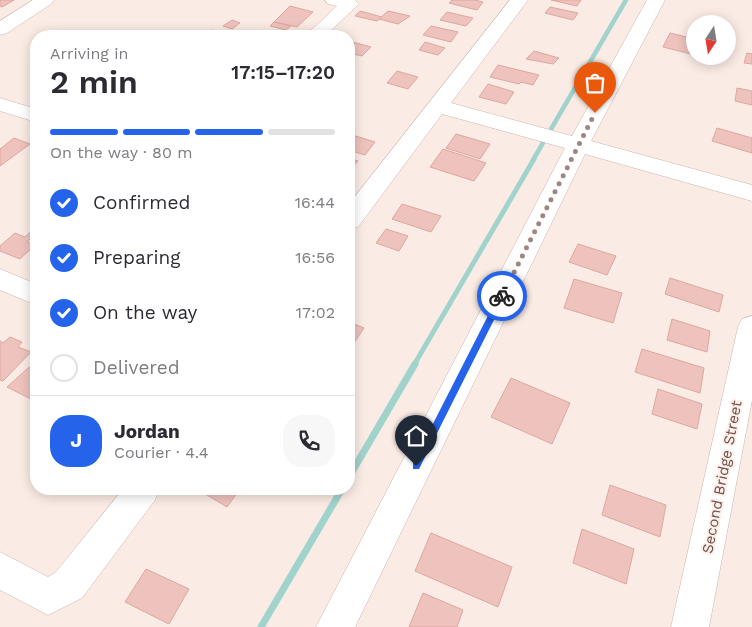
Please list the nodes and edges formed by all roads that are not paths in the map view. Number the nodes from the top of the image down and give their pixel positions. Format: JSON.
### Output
{"nodes":[{"id":1,"x":45,"y":0,"type":"edge"},
{"id":2,"x":334,"y":0,"type":"edge"},
{"id":3,"x":519,"y":0,"type":"edge"},
{"id":4,"x":656,"y":0,"type":"edge"},
{"id":5,"x":0,"y":29,"type":"edge"},
{"id":6,"x":321,"y":30,"type":"edge"},
{"id":7,"x":0,"y":104,"type":"edge"},
{"id":8,"x":437,"y":106,"type":"junction"},
{"id":9,"x":30,"y":114,"type":"edge"},
{"id":10,"x":569,"y":143,"type":"junction"},
{"id":11,"x":752,"y":193,"type":"edge"},
{"id":12,"x":355,"y":213,"type":"edge"},
{"id":13,"x":0,"y":279,"type":"edge"},
{"id":14,"x":30,"y":292,"type":"edge"},
{"id":15,"x":752,"y":327,"type":"edge"},
{"id":16,"x":138,"y":495,"type":"edge"},
{"id":17,"x":0,"y":570,"type":"edge"},
{"id":18,"x":335,"y":627,"type":"edge"},
{"id":19,"x":690,"y":627,"type":"edge"}],
"edges":[{"from":1,"to":5,"type":"street"},
{"from":2,"to":6,"type":"street"},
{"from":3,"to":8,"type":"street"},
{"from":4,"to":10,"type":"street"},
{"from":7,"to":9,"type":"street"},
{"from":8,"to":10,"type":"street"},
{"from":8,"to":12,"type":"street"},
{"from":10,"to":11,"type":"street"},
{"from":10,"to":18,"type":"street"},
{"from":13,"to":14,"type":"street"},
{"from":15,"to":19,"type":"street","name":"Second Bridge Street"},
{"from":16,"to":17,"type":"street"}]}
